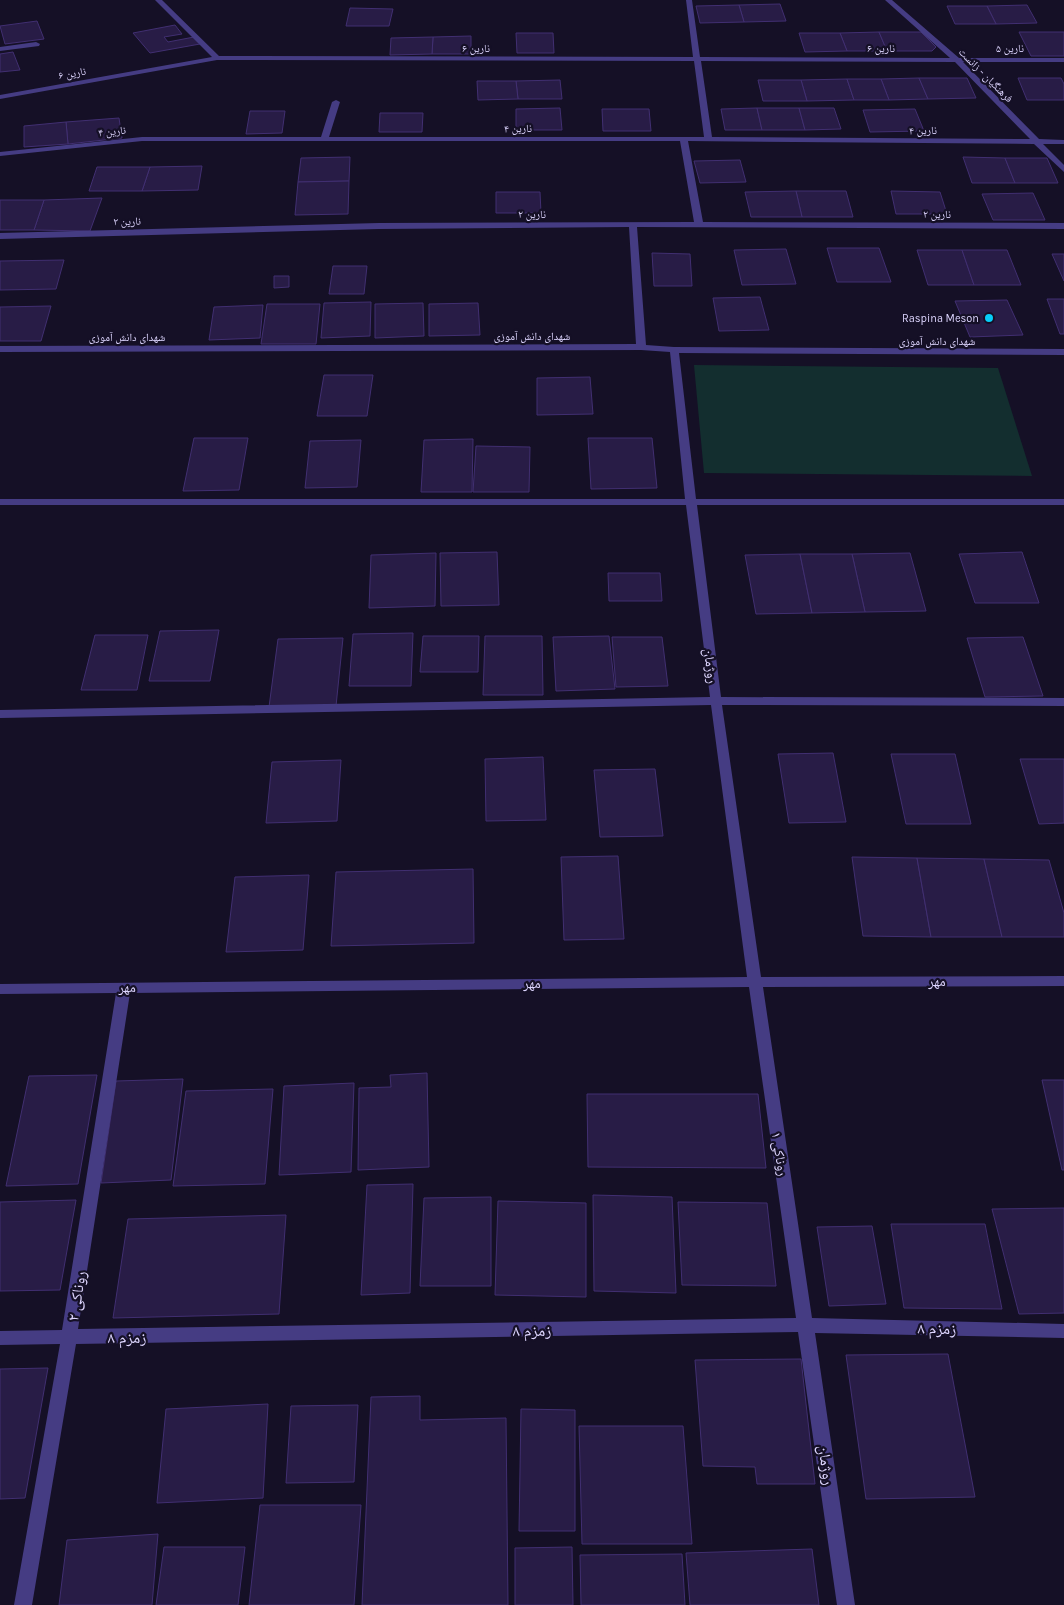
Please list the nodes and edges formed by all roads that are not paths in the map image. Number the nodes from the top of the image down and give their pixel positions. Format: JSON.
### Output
{"nodes":[{"id":1,"x":158,"y":0,"type":"edge"},
{"id":2,"x":689,"y":0,"type":"edge"},
{"id":3,"x":888,"y":0,"type":"edge"},
{"id":4,"x":36,"y":44,"type":"dead end"},
{"id":5,"x":0,"y":49,"type":"edge"},
{"id":6,"x":217,"y":58,"type":"junction"},
{"id":7,"x":697,"y":59,"type":"junction"},
{"id":8,"x":956,"y":59,"type":"junction"},
{"id":9,"x":1064,"y":60,"type":"edge"},
{"id":10,"x":0,"y":97,"type":"edge"},
{"id":11,"x":336,"y":102,"type":"dead end"},
{"id":12,"x":324,"y":139,"type":"junction"},
{"id":13,"x":708,"y":139,"type":"junction"},
{"id":14,"x":684,"y":140,"type":"junction"},
{"id":15,"x":1036,"y":142,"type":"junction"},
{"id":16,"x":1064,"y":142,"type":"edge"},
{"id":17,"x":0,"y":154,"type":"edge"},
{"id":18,"x":1064,"y":170,"type":"edge"},
{"id":19,"x":633,"y":224,"type":"junction"},
{"id":20,"x":699,"y":225,"type":"junction"},
{"id":21,"x":1064,"y":226,"type":"edge"},
{"id":22,"x":0,"y":236,"type":"edge"},
{"id":23,"x":641,"y":347,"type":"junction"},
{"id":24,"x":0,"y":349,"type":"edge"},
{"id":25,"x":674,"y":350,"type":"junction"},
{"id":26,"x":1064,"y":352,"type":"edge"},
{"id":27,"x":689,"y":501,"type":"junction"},
{"id":28,"x":0,"y":502,"type":"edge"},
{"id":29,"x":1064,"y":502,"type":"edge"},
{"id":30,"x":715,"y":701,"type":"junction"},
{"id":31,"x":1064,"y":702,"type":"edge"},
{"id":32,"x":0,"y":714,"type":"edge"},
{"id":33,"x":1064,"y":981,"type":"edge"},
{"id":34,"x":754,"y":982,"type":"junction"},
{"id":35,"x":124,"y":987,"type":"junction"},
{"id":36,"x":0,"y":989,"type":"edge"},
{"id":37,"x":807,"y":1326,"type":"junction"},
{"id":38,"x":1064,"y":1331,"type":"edge"},
{"id":39,"x":0,"y":1338,"type":"edge"},
{"id":40,"x":69,"y":1338,"type":"junction"},
{"id":41,"x":23,"y":1605,"type":"edge"},
{"id":42,"x":846,"y":1605,"type":"edge"}],
"edges":[{"from":1,"to":6,"type":"street"},
{"from":2,"to":7,"type":"street"},
{"from":3,"to":8,"type":"street","name":"فرهنگیان - زانست"},
{"from":4,"to":5,"type":"street"},
{"from":6,"to":7,"type":"street","name":"نارین ۶"},
{"from":6,"to":10,"type":"street","name":"نارین ۶"},
{"from":7,"to":8,"type":"street","name":"نارین ۶"},
{"from":7,"to":13,"type":"street"},
{"from":8,"to":9,"type":"street","name":"نارین ۵"},
{"from":8,"to":15,"type":"street","name":"فرهنگیان - زانست"},
{"from":11,"to":12,"type":"street"},
{"from":12,"to":14,"type":"street","name":"نارین ۴"},
{"from":12,"to":17,"type":"street","name":"نارین ۴"},
{"from":13,"to":14,"type":"street","name":"نارین ۴"},
{"from":13,"to":15,"type":"street","name":"نارین ۴"},
{"from":14,"to":20,"type":"street"},
{"from":15,"to":16,"type":"street","name":"نارین ۴"},
{"from":15,"to":18,"type":"street","name":"فرهنگیان - زانست"},
{"from":19,"to":20,"type":"street","name":"نارین ۲"},
{"from":19,"to":22,"type":"street","name":"نارین ۲"},
{"from":19,"to":23,"type":"street"},
{"from":20,"to":21,"type":"street","name":"نارین ۲"},
{"from":23,"to":24,"type":"street","name":"شهدای دانش آموزی"},
{"from":23,"to":25,"type":"street","name":"شهدای دانش آموزی"},
{"from":25,"to":26,"type":"street","name":"شهدای دانش آموزی"},
{"from":25,"to":27,"type":"street","name":"روژمان"},
{"from":27,"to":28,"type":"street"},
{"from":27,"to":29,"type":"street"},
{"from":27,"to":30,"type":"street","name":"روژمان"},
{"from":30,"to":31,"type":"street"},
{"from":30,"to":32,"type":"street"},
{"from":30,"to":34,"type":"street","name":"روژمان"},
{"from":33,"to":34,"type":"street","name":"مهر"},
{"from":34,"to":35,"type":"street","name":"مهر"},
{"from":34,"to":37,"type":"street","name":"روناکی ۱"},
{"from":35,"to":36,"type":"street","name":"مهر"},
{"from":35,"to":40,"type":"street","name":"روناکی ۲"},
{"from":37,"to":38,"type":"street","name":"زمزم ۸"},
{"from":37,"to":40,"type":"street","name":"زمزم ۸"},
{"from":37,"to":42,"type":"street","name":"روژمان"},
{"from":39,"to":40,"type":"street","name":"زمزم ۸"},
{"from":40,"to":41,"type":"street","name":"روناکی ۲"}]}
